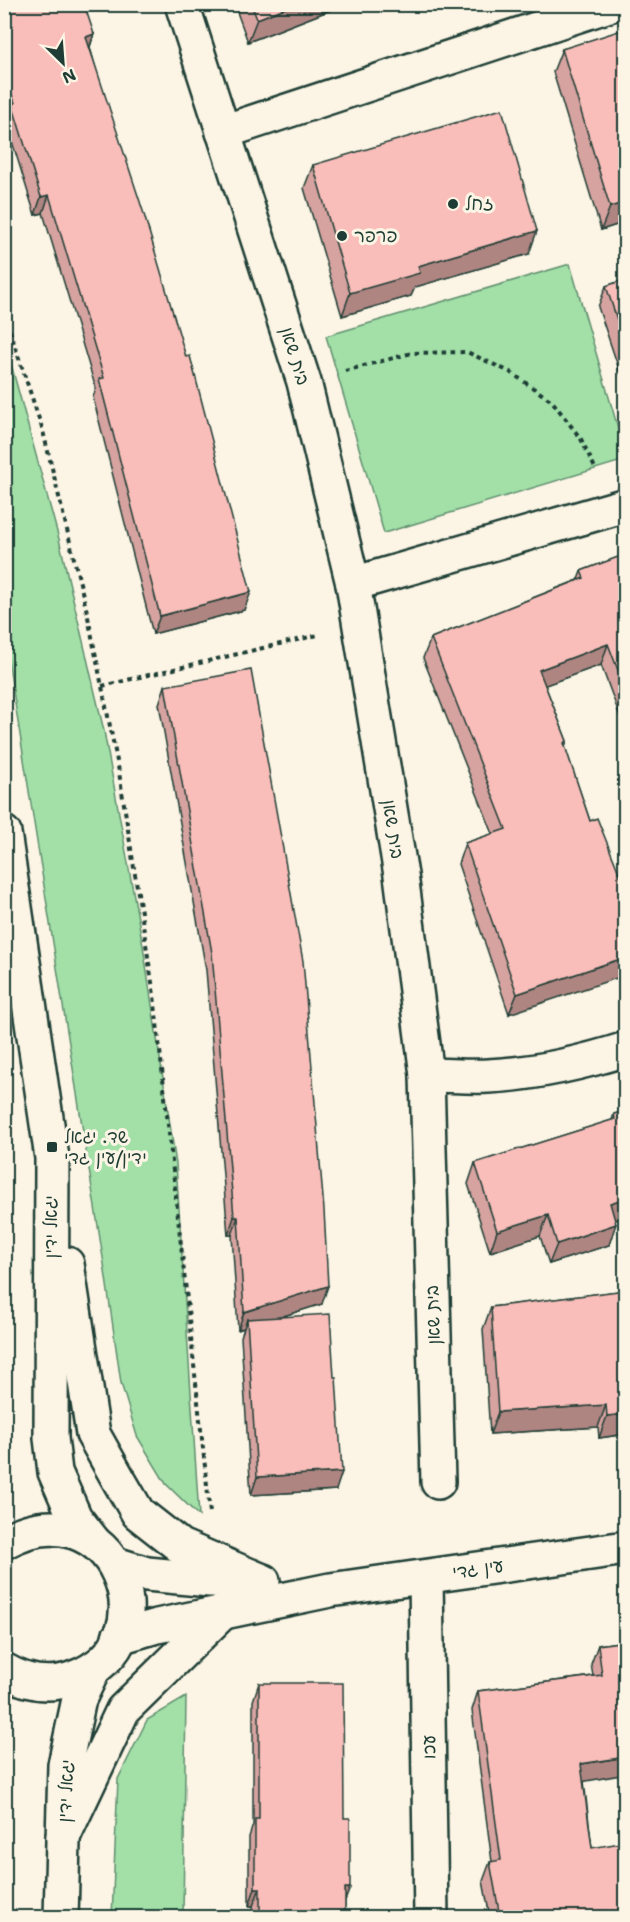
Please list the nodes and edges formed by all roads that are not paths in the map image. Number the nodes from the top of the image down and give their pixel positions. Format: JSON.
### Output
{"nodes":[{"id":1,"x":182,"y":4,"type":"edge"},
{"id":2,"x":612,"y":4,"type":"edge"},
{"id":3,"x":223,"y":132,"type":"junction"},
{"id":4,"x":616,"y":508,"type":"edge"},
{"id":5,"x":353,"y":584,"type":"junction"},
{"id":6,"x":4,"y":833,"type":"edge"},
{"id":7,"x":626,"y":1049,"type":"edge"},
{"id":8,"x":427,"y":1075,"type":"junction"},
{"id":9,"x":52,"y":1158,"type":"junction"},
{"id":10,"x":438,"y":1482,"type":"dead end"},
{"id":11,"x":4,"y":1542,"type":"edge"},
{"id":12,"x":626,"y":1548,"type":"edge"},
{"id":13,"x":104,"y":1553,"type":"junction"},
{"id":14,"x":426,"y":1576,"type":"junction"},
{"id":15,"x":260,"y":1580,"type":"junction"},
{"id":16,"x":330,"y":1590,"type":"junction"},
{"id":17,"x":223,"y":1612,"type":"junction"},
{"id":18,"x":119,"y":1637,"type":"junction"},
{"id":19,"x":94,"y":1668,"type":"junction"},
{"id":20,"x":4,"y":1670,"type":"edge"},
{"id":21,"x":63,"y":1837,"type":"junction"},
{"id":22,"x":61,"y":1917,"type":"edge"},
{"id":23,"x":431,"y":1917,"type":"edge"}],
"edges":[{"from":1,"to":3,"type":"street","name":"בית שאן"},
{"from":2,"to":3,"type":"street"},
{"from":3,"to":5,"type":"street","name":"בית שאן"},
{"from":4,"to":5,"type":"street"},
{"from":5,"to":8,"type":"street","name":"בית שאן"},
{"from":6,"to":9,"type":"street","name":"יגאל ידין"},
{"from":7,"to":8,"type":"street"},
{"from":8,"to":10,"type":"street","name":"בית שאן"},
{"from":9,"to":13,"type":"street","name":"יגאל ידין"},
{"from":9,"to":15,"type":"street"},
{"from":11,"to":13,"type":"street","name":"עין גדי"},
{"from":12,"to":14,"type":"street","name":"עין גדי"},
{"from":13,"to":15,"type":"street","name":"עין גדי"},
{"from":13,"to":18,"type":"street","name":"יגאל ידין"},
{"from":14,"to":16,"type":"street","name":"עין גדי"},
{"from":14,"to":23,"type":"street","name":"עכו"},
{"from":15,"to":16,"type":"street","name":"עין גדי"},
{"from":16,"to":17,"type":"street","name":"עין גדי"},
{"from":17,"to":18,"type":"street","name":"עין גדי"},
{"from":17,"to":21,"type":"street"},
{"from":18,"to":19,"type":"street"},
{"from":19,"to":20,"type":"street"},
{"from":19,"to":21,"type":"street","name":"יגאל ידין"},
{"from":21,"to":22,"type":"street","name":"יגאל ידין"}]}
